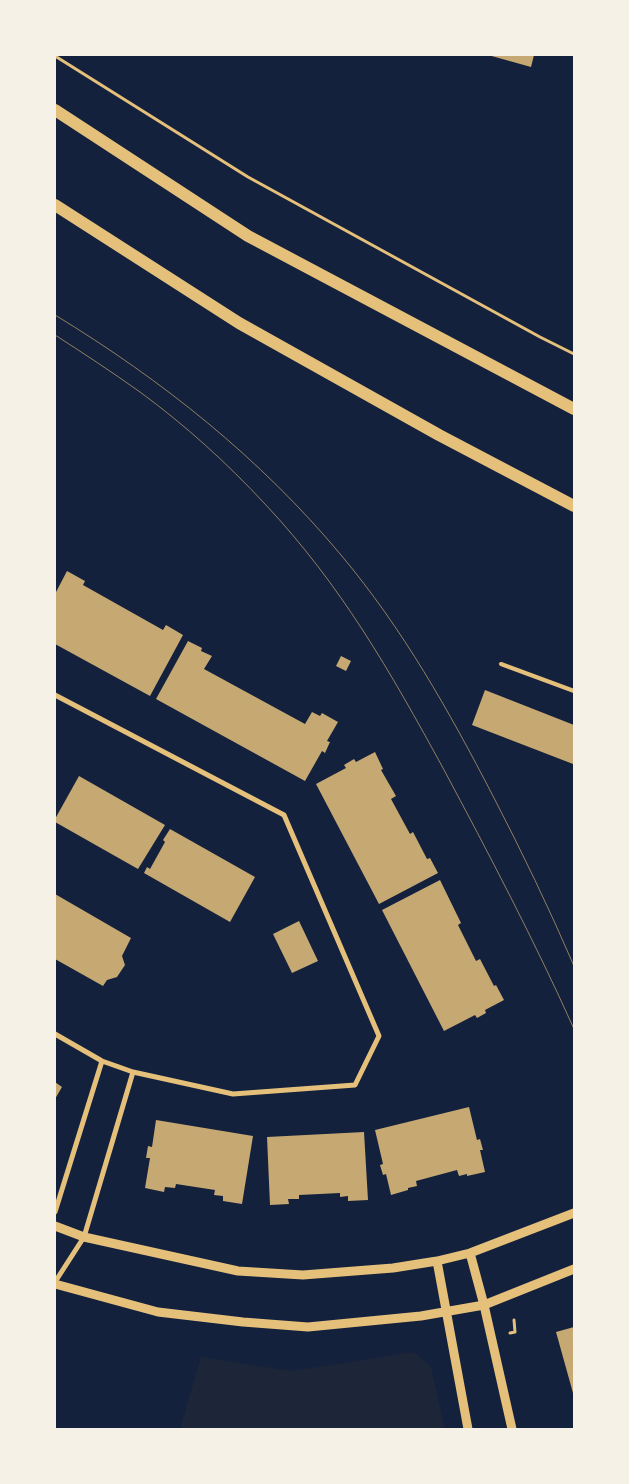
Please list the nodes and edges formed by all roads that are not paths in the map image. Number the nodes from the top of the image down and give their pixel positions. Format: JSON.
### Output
{"nodes":[{"id":1,"x":55,"y":110,"type":"edge"},
{"id":2,"x":55,"y":205,"type":"edge"},
{"id":3,"x":574,"y":408,"type":"edge"},
{"id":4,"x":574,"y":506,"type":"edge"},
{"id":5,"x":500,"y":664,"type":"dead end"},
{"id":6,"x":574,"y":691,"type":"edge"},
{"id":7,"x":55,"y":695,"type":"edge"},
{"id":8,"x":55,"y":1034,"type":"edge"},
{"id":9,"x":102,"y":1061,"type":"junction"},
{"id":10,"x":133,"y":1072,"type":"junction"},
{"id":11,"x":55,"y":1212,"type":"edge"},
{"id":12,"x":574,"y":1213,"type":"edge"},
{"id":13,"x":55,"y":1226,"type":"edge"},
{"id":14,"x":84,"y":1237,"type":"junction"},
{"id":15,"x":470,"y":1253,"type":"junction"},
{"id":16,"x":437,"y":1261,"type":"junction"},
{"id":17,"x":574,"y":1269,"type":"edge"},
{"id":18,"x":55,"y":1283,"type":"edge"},
{"id":19,"x":484,"y":1305,"type":"junction"},
{"id":20,"x":448,"y":1312,"type":"junction"},
{"id":21,"x":468,"y":1429,"type":"edge"},
{"id":22,"x":512,"y":1429,"type":"edge"}],
"edges":[{"from":1,"to":3,"type":"main road"},
{"from":2,"to":4,"type":"main road"},
{"from":5,"to":6,"type":"lane"},
{"from":7,"to":10,"type":"street"},
{"from":8,"to":9,"type":"street"},
{"from":9,"to":10,"type":"street"},
{"from":9,"to":11,"type":"street"},
{"from":10,"to":14,"type":"street"},
{"from":12,"to":15,"type":"street"},
{"from":13,"to":14,"type":"street"},
{"from":14,"to":16,"type":"street"},
{"from":14,"to":18,"type":"street"},
{"from":15,"to":16,"type":"street"},
{"from":15,"to":19,"type":"street"},
{"from":16,"to":20,"type":"street"},
{"from":17,"to":19,"type":"street"},
{"from":18,"to":20,"type":"street"},
{"from":19,"to":20,"type":"street"},
{"from":19,"to":22,"type":"street"},
{"from":20,"to":21,"type":"street"}]}
